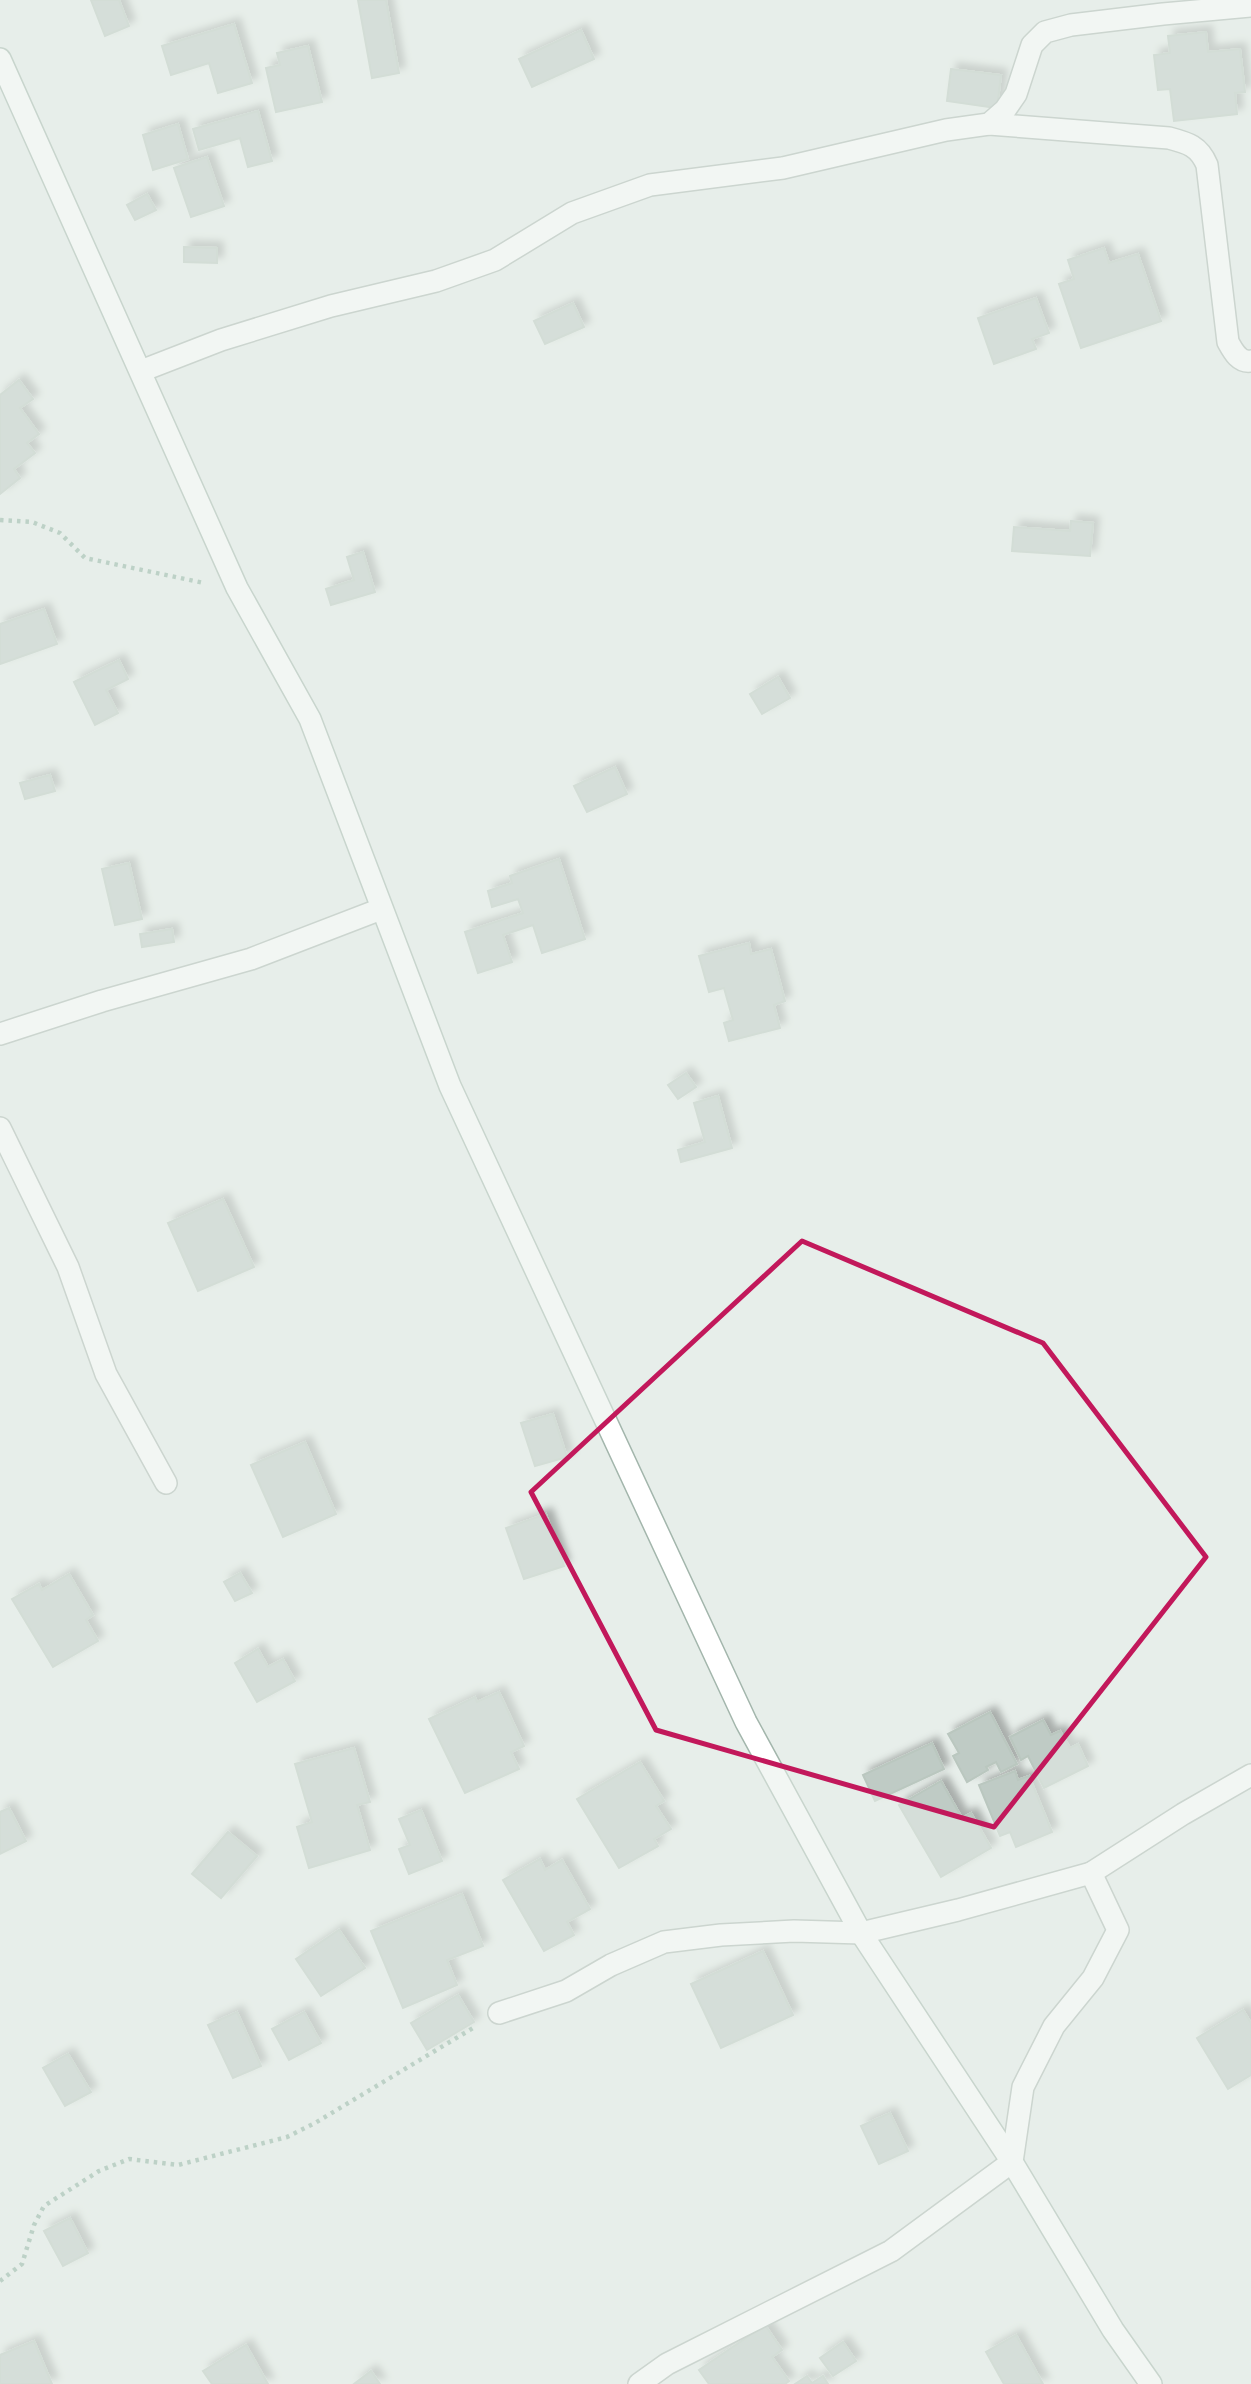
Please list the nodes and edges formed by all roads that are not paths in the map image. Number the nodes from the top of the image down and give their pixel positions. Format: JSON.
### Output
{"nodes":[{"id":1,"x":1251,"y":6,"type":"edge"},
{"id":2,"x":0,"y":59,"type":"edge"},
{"id":3,"x":989,"y":124,"type":"junction"},
{"id":4,"x":1251,"y":361,"type":"edge"},
{"id":5,"x":141,"y":371,"type":"junction"},
{"id":6,"x":382,"y":909,"type":"junction"},
{"id":7,"x":0,"y":1034,"type":"edge"},
{"id":8,"x":0,"y":1128,"type":"edge"},
{"id":9,"x":166,"y":1483,"type":"dead end"},
{"id":10,"x":1251,"y":1775,"type":"edge"},
{"id":11,"x":1091,"y":1873,"type":"junction"},
{"id":12,"x":860,"y":1933,"type":"junction"},
{"id":13,"x":499,"y":2013,"type":"road end"},
{"id":14,"x":1012,"y":2162,"type":"junction"},
{"id":15,"x":639,"y":2384,"type":"edge"},
{"id":16,"x":1151,"y":2384,"type":"edge"}],
"edges":[{"from":1,"to":3,"type":"street"},
{"from":2,"to":5,"type":"street"},
{"from":3,"to":4,"type":"street"},
{"from":3,"to":5,"type":"street"},
{"from":5,"to":6,"type":"street"},
{"from":6,"to":7,"type":"street"},
{"from":6,"to":12,"type":"street"},
{"from":8,"to":9,"type":"street"},
{"from":10,"to":11,"type":"street"},
{"from":11,"to":12,"type":"street"},
{"from":11,"to":14,"type":"street"},
{"from":12,"to":13,"type":"street"},
{"from":12,"to":14,"type":"street"},
{"from":14,"to":15,"type":"street"},
{"from":14,"to":16,"type":"street"}]}
